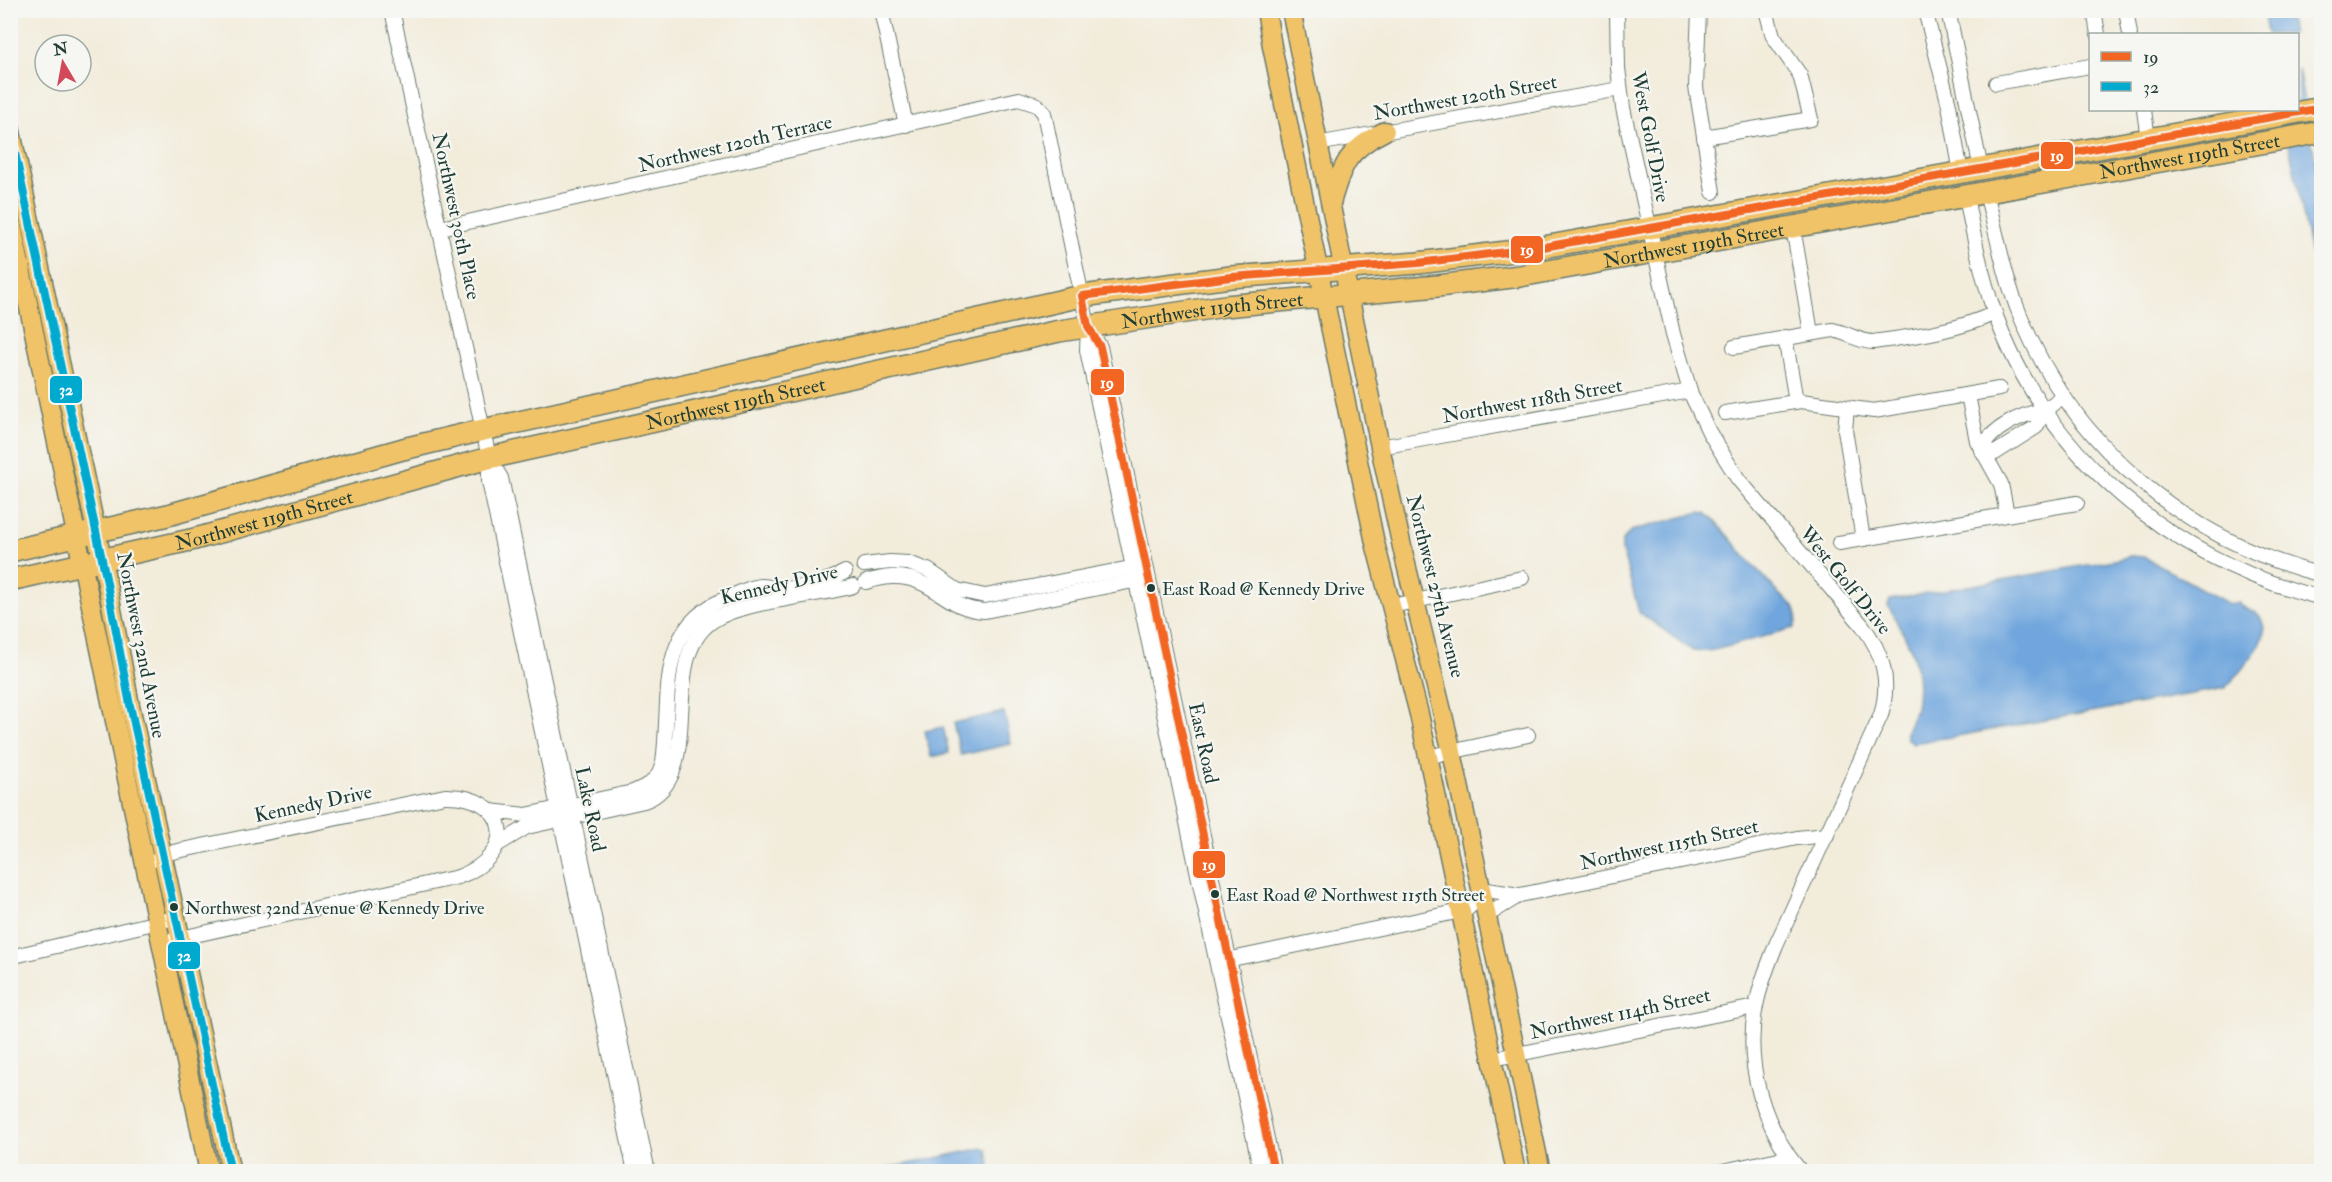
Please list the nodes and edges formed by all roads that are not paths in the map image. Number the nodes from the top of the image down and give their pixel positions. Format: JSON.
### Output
{"nodes":[{"id":1,"x":392,"y":10,"type":"edge"},
{"id":2,"x":881,"y":10,"type":"edge"},
{"id":3,"x":1266,"y":10,"type":"edge"},
{"id":4,"x":1291,"y":10,"type":"edge"},
{"id":5,"x":1617,"y":10,"type":"edge"},
{"id":6,"x":1699,"y":10,"type":"edge"},
{"id":7,"x":1766,"y":10,"type":"edge"},
{"id":8,"x":1925,"y":10,"type":"edge"},
{"id":9,"x":1948,"y":10,"type":"edge"},
{"id":10,"x":2094,"y":10,"type":"edge"},
{"id":11,"x":2126,"y":10,"type":"edge"},
{"id":12,"x":2098,"y":33,"type":"edge"},
{"id":13,"x":2130,"y":33,"type":"edge"},
{"id":14,"x":2089,"y":66,"type":"edge"},
{"id":15,"x":1996,"y":83,"type":"dead end"},
{"id":16,"x":1620,"y":89,"type":"junction"},
{"id":17,"x":1037,"y":105,"type":"joint"},
{"id":18,"x":2317,"y":109,"type":"edge"},
{"id":19,"x":2145,"y":111,"type":"edge"},
{"id":20,"x":906,"y":125,"type":"junction"},
{"id":21,"x":10,"y":127,"type":"edge"},
{"id":22,"x":1385,"y":131,"type":"junction"},
{"id":23,"x":2319,"y":133,"type":"edge"},
{"id":24,"x":1704,"y":138,"type":"junction"},
{"id":25,"x":2148,"y":139,"type":"junction"},
{"id":26,"x":1317,"y":144,"type":"junction"},
{"id":27,"x":1971,"y":171,"type":"junction"},
{"id":28,"x":1713,"y":192,"type":"dead end"},
{"id":29,"x":1976,"y":194,"type":"junction"},
{"id":30,"x":1330,"y":205,"type":"junction"},
{"id":31,"x":10,"y":217,"type":"edge"},
{"id":32,"x":1793,"y":227,"type":"junction"},
{"id":33,"x":441,"y":228,"type":"junction"},
{"id":34,"x":1650,"y":229,"type":"junction"},
{"id":35,"x":1655,"y":252,"type":"junction"},
{"id":36,"x":1344,"y":268,"type":"junction"},
{"id":37,"x":1318,"y":270,"type":"junction"},
{"id":38,"x":1349,"y":295,"type":"junction"},
{"id":39,"x":1082,"y":296,"type":"junction"},
{"id":40,"x":1324,"y":297,"type":"junction"},
{"id":41,"x":1995,"y":313,"type":"junction"},
{"id":42,"x":1088,"y":326,"type":"junction"},
{"id":43,"x":1811,"y":333,"type":"junction"},
{"id":44,"x":1785,"y":337,"type":"junction"},
{"id":45,"x":1734,"y":347,"type":"dead end"},
{"id":46,"x":1999,"y":389,"type":"dead end"},
{"id":47,"x":1690,"y":391,"type":"junction"},
{"id":48,"x":1968,"y":394,"type":"junction"},
{"id":49,"x":2063,"y":396,"type":"junction"},
{"id":50,"x":1796,"y":401,"type":"junction"},
{"id":51,"x":1847,"y":408,"type":"junction"},
{"id":52,"x":2044,"y":410,"type":"junction"},
{"id":53,"x":1725,"y":413,"type":"dead end"},
{"id":54,"x":483,"y":430,"type":"junction"},
{"id":55,"x":1995,"y":433,"type":"junction"},
{"id":56,"x":1380,"y":447,"type":"junction"},
{"id":57,"x":2005,"y":447,"type":"junction"},
{"id":58,"x":1981,"y":450,"type":"junction"},
{"id":59,"x":489,"y":458,"type":"junction"},
{"id":60,"x":2077,"y":502,"type":"dead end"},
{"id":61,"x":2007,"y":514,"type":"junction"},
{"id":62,"x":87,"y":533,"type":"junction"},
{"id":63,"x":1863,"y":539,"type":"junction"},
{"id":64,"x":1839,"y":543,"type":"dead end"},
{"id":65,"x":10,"y":550,"type":"edge"},
{"id":66,"x":92,"y":561,"type":"junction"},
{"id":67,"x":864,"y":565,"type":"junction"},
{"id":68,"x":845,"y":572,"type":"junction"},
{"id":69,"x":1141,"y":573,"type":"junction"},
{"id":70,"x":2322,"y":575,"type":"edge"},
{"id":71,"x":1522,"y":578,"type":"dead end"},
{"id":72,"x":10,"y":580,"type":"edge"},
{"id":73,"x":860,"y":584,"type":"junction"},
{"id":74,"x":738,"y":594,"type":"junction"},
{"id":75,"x":2322,"y":598,"type":"edge"},
{"id":76,"x":1416,"y":601,"type":"junction"},
{"id":77,"x":1392,"y":606,"type":"junction"},
{"id":78,"x":742,"y":610,"type":"junction"},
{"id":79,"x":1528,"y":735,"type":"dead end"},
{"id":80,"x":1452,"y":752,"type":"junction"},
{"id":81,"x":1427,"y":757,"type":"junction"},
{"id":82,"x":490,"y":811,"type":"junction"},
{"id":83,"x":565,"y":813,"type":"junction"},
{"id":84,"x":1827,"y":835,"type":"junction"},
{"id":85,"x":497,"y":845,"type":"junction"},
{"id":86,"x":163,"y":854,"type":"junction"},
{"id":87,"x":147,"y":871,"type":"junction"},
{"id":88,"x":1481,"y":889,"type":"junction"},
{"id":89,"x":1520,"y":895,"type":"junction"},
{"id":90,"x":1460,"y":911,"type":"junction"},
{"id":91,"x":1486,"y":916,"type":"junction"},
{"id":92,"x":175,"y":918,"type":"junction"},
{"id":93,"x":157,"y":922,"type":"junction"},
{"id":94,"x":180,"y":937,"type":"junction"},
{"id":95,"x":161,"y":943,"type":"junction"},
{"id":96,"x":10,"y":957,"type":"edge"},
{"id":97,"x":1223,"y":961,"type":"junction"},
{"id":98,"x":1755,"y":1007,"type":"junction"},
{"id":99,"x":1516,"y":1054,"type":"junction"},
{"id":100,"x":1492,"y":1059,"type":"junction"},
{"id":101,"x":1788,"y":1156,"type":"junction"},
{"id":102,"x":209,"y":1172,"type":"edge"},
{"id":103,"x":231,"y":1172,"type":"edge"},
{"id":104,"x":635,"y":1172,"type":"edge"},
{"id":105,"x":648,"y":1172,"type":"edge"},
{"id":106,"x":1261,"y":1172,"type":"edge"},
{"id":107,"x":1274,"y":1172,"type":"edge"},
{"id":108,"x":1516,"y":1172,"type":"edge"},
{"id":109,"x":1541,"y":1172,"type":"edge"},
{"id":110,"x":1718,"y":1172,"type":"edge"},
{"id":111,"x":1801,"y":1172,"type":"edge"}],
"edges":[{"from":1,"to":33,"type":"street","name":"Northwest 30th Place"},
{"from":2,"to":20,"type":"street"},
{"from":3,"to":37,"type":"main road"},
{"from":4,"to":26,"type":"main road","name":"Northwest 27th Avenue"},
{"from":5,"to":16,"type":"street","name":"West Golf Drive"},
{"from":6,"to":24,"type":"street"},
{"from":7,"to":24,"type":"street"},
{"from":8,"to":27,"type":"street"},
{"from":9,"to":27,"type":"street"},
{"from":10,"to":12,"type":"street"},
{"from":11,"to":13,"type":"street"},
{"from":14,"to":15,"type":"street"},
{"from":16,"to":22,"type":"street","name":"Northwest 120th Street"},
{"from":16,"to":34,"type":"street","name":"West Golf Drive"},
{"from":17,"to":20,"type":"street","name":"Northwest 120th Terrace"},
{"from":17,"to":39,"type":"street","name":"East Road"},
{"from":18,"to":25,"type":"highway","name":"Northwest 119th Street"},
{"from":19,"to":25,"type":"street"},
{"from":20,"to":33,"type":"street","name":"Northwest 120th Terrace"},
{"from":21,"to":62,"type":"main road","name":"Northwest 32nd Avenue"},
{"from":22,"to":26,"type":"street","name":"Northwest 120th Street"},
{"from":22,"to":30,"type":"main road"},
{"from":23,"to":29,"type":"highway","name":"Northwest 119th Street"},
{"from":24,"to":28,"type":"street"},
{"from":25,"to":27,"type":"highway","name":"Northwest 119th Street"},
{"from":26,"to":30,"type":"main road","name":"Northwest 27th Avenue"},
{"from":27,"to":29,"type":"highway"},
{"from":27,"to":34,"type":"highway","name":"Northwest 119th Street"},
{"from":29,"to":32,"type":"highway","name":"Northwest 119th Street"},
{"from":29,"to":41,"type":"street"},
{"from":29,"to":49,"type":"street"},
{"from":30,"to":36,"type":"main road","name":"Northwest 27th Avenue"},
{"from":31,"to":62,"type":"main road","name":"Northwest 32nd Avenue"},
{"from":32,"to":35,"type":"highway","name":"Northwest 119th Street"},
{"from":32,"to":43,"type":"street"},
{"from":33,"to":54,"type":"street","name":"Northwest 30th Place"},
{"from":34,"to":35,"type":"street","name":"West Golf Drive"},
{"from":34,"to":36,"type":"highway","name":"Northwest 119th Street"},
{"from":35,"to":38,"type":"highway","name":"Northwest 119th Street"},
{"from":35,"to":47,"type":"street","name":"West Golf Drive"},
{"from":36,"to":37,"type":"highway","name":"Northwest 119th Street"},
{"from":36,"to":38,"type":"main road","name":"Northwest 27th Avenue"},
{"from":37,"to":39,"type":"highway","name":"Northwest 119th Street"},
{"from":37,"to":40,"type":"main road"},
{"from":38,"to":40,"type":"highway","name":"Northwest 119th Street"},
{"from":38,"to":56,"type":"main road","name":"Northwest 27th Avenue"},
{"from":39,"to":42,"type":"street","name":"East Road"},
{"from":39,"to":54,"type":"highway","name":"Northwest 119th Street"},
{"from":40,"to":42,"type":"highway","name":"Northwest 119th Street"},
{"from":40,"to":77,"type":"main road"},
{"from":41,"to":43,"type":"street"},
{"from":41,"to":52,"type":"street"},
{"from":42,"to":59,"type":"highway","name":"Northwest 119th Street"},
{"from":42,"to":69,"type":"street","name":"East Road"},
{"from":43,"to":44,"type":"street"},
{"from":44,"to":45,"type":"street"},
{"from":44,"to":50,"type":"street"},
{"from":46,"to":48,"type":"street"},
{"from":47,"to":56,"type":"street","name":"Northwest 118th Street"},
{"from":47,"to":84,"type":"street","name":"West Golf Drive"},
{"from":48,"to":51,"type":"street"},
{"from":48,"to":58,"type":"street"},
{"from":49,"to":52,"type":"street"},
{"from":49,"to":70,"type":"street"},
{"from":50,"to":51,"type":"street"},
{"from":50,"to":53,"type":"street"},
{"from":51,"to":63,"type":"street"},
{"from":52,"to":55,"type":"street"},
{"from":52,"to":57,"type":"street"},
{"from":52,"to":75,"type":"street"},
{"from":54,"to":59,"type":"street","name":"Lake Road"},
{"from":54,"to":62,"type":"highway","name":"Northwest 119th Street"},
{"from":55,"to":57,"type":"street"},
{"from":55,"to":58,"type":"street"},
{"from":56,"to":76,"type":"main road","name":"Northwest 27th Avenue"},
{"from":57,"to":58,"type":"street"},
{"from":58,"to":61,"type":"street"},
{"from":59,"to":66,"type":"highway","name":"Northwest 119th Street"},
{"from":59,"to":83,"type":"street","name":"Lake Road"},
{"from":60,"to":61,"type":"street"},
{"from":61,"to":63,"type":"street"},
{"from":62,"to":65,"type":"highway","name":"Northwest 119th Street"},
{"from":62,"to":66,"type":"main road","name":"Northwest 32nd Avenue"},
{"from":63,"to":64,"type":"street"},
{"from":66,"to":72,"type":"highway","name":"Northwest 119th Street"},
{"from":66,"to":86,"type":"main road","name":"Northwest 32nd Avenue"},
{"from":66,"to":87,"type":"main road","name":"Northwest 32nd Avenue"},
{"from":67,"to":68,"type":"street","name":"Kennedy Drive"},
{"from":67,"to":69,"type":"street","name":"Kennedy Drive"},
{"from":67,"to":73,"type":"street","name":"Kennedy Drive"},
{"from":68,"to":73,"type":"street","name":"Kennedy Drive"},
{"from":68,"to":74,"type":"street","name":"Kennedy Drive"},
{"from":69,"to":73,"type":"street","name":"Kennedy Drive"},
{"from":69,"to":97,"type":"street","name":"East Road"},
{"from":71,"to":76,"type":"street"},
{"from":73,"to":78,"type":"street","name":"Kennedy Drive"},
{"from":74,"to":78,"type":"street"},
{"from":74,"to":83,"type":"street","name":"Kennedy Drive"},
{"from":76,"to":77,"type":"street"},
{"from":76,"to":80,"type":"main road","name":"Northwest 27th Avenue"},
{"from":77,"to":81,"type":"main road"},
{"from":78,"to":83,"type":"street","name":"Kennedy Drive"},
{"from":79,"to":80,"type":"street"},
{"from":80,"to":81,"type":"street"},
{"from":80,"to":88,"type":"main road","name":"Northwest 27th Avenue"},
{"from":81,"to":90,"type":"main road"},
{"from":82,"to":83,"type":"street","name":"Kennedy Drive"},
{"from":82,"to":85,"type":"street"},
{"from":82,"to":86,"type":"street","name":"Kennedy Drive"},
{"from":83,"to":85,"type":"street","name":"Kennedy Drive"},
{"from":83,"to":104,"type":"street","name":"Lake Road"},
{"from":83,"to":105,"type":"street","name":"Lake Road"},
{"from":84,"to":89,"type":"street","name":"Northwest 115th Street"},
{"from":84,"to":98,"type":"street","name":"West Golf Drive"},
{"from":85,"to":94,"type":"street","name":"Kennedy Drive"},
{"from":86,"to":87,"type":"street"},
{"from":86,"to":92,"type":"main road","name":"Northwest 32nd Avenue"},
{"from":87,"to":93,"type":"main road","name":"Northwest 32nd Avenue"},
{"from":88,"to":89,"type":"street","name":"Northwest 115th Street"},
{"from":88,"to":90,"type":"street"},
{"from":88,"to":91,"type":"main road","name":"Northwest 27th Avenue"},
{"from":89,"to":91,"type":"street","name":"Northwest 115th Street"},
{"from":90,"to":97,"type":"street"},
{"from":90,"to":100,"type":"main road"},
{"from":91,"to":99,"type":"main road","name":"Northwest 27th Avenue"},
{"from":92,"to":93,"type":"street"},
{"from":92,"to":94,"type":"main road","name":"Northwest 32nd Avenue"},
{"from":93,"to":95,"type":"main road","name":"Northwest 32nd Avenue"},
{"from":93,"to":96,"type":"street"},
{"from":94,"to":95,"type":"street","name":"Kennedy Drive"},
{"from":94,"to":103,"type":"main road","name":"Northwest 32nd Avenue"},
{"from":95,"to":102,"type":"main road","name":"Northwest 32nd Avenue"},
{"from":97,"to":106,"type":"street","name":"East Road"},
{"from":97,"to":107,"type":"street","name":"East Road"},
{"from":98,"to":99,"type":"street","name":"Northwest 114th Street"},
{"from":98,"to":101,"type":"street","name":"West Golf Drive"},
{"from":99,"to":100,"type":"street","name":"Northwest 114th Street"},
{"from":99,"to":109,"type":"main road","name":"Northwest 27th Avenue"},
{"from":100,"to":108,"type":"main road"},
{"from":101,"to":110,"type":"street"},
{"from":101,"to":111,"type":"street","name":"West Golf Drive"}]}
